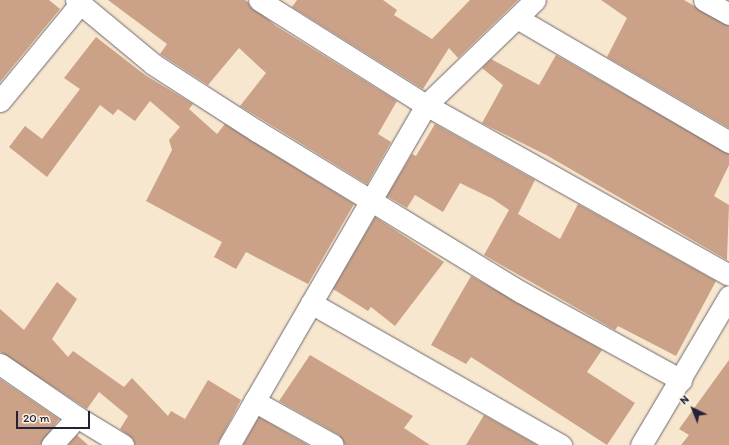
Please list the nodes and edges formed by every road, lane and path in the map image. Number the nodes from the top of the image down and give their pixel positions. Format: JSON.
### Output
{"nodes":[{"id":1,"x":259,"y":0,"type":"edge"},
{"id":2,"x":535,"y":0,"type":"edge"},
{"id":3,"x":704,"y":0,"type":"edge"},
{"id":4,"x":78,"y":2,"type":"edge"},
{"id":5,"x":729,"y":14,"type":"edge"},
{"id":6,"x":517,"y":18,"type":"junction"},
{"id":7,"x":0,"y":101,"type":"edge"},
{"id":8,"x":426,"y":105,"type":"junction"},
{"id":9,"x":729,"y":142,"type":"edge"},
{"id":10,"x":371,"y":200,"type":"junction"},
{"id":11,"x":729,"y":275,"type":"edge"},
{"id":12,"x":729,"y":296,"type":"edge"},
{"id":13,"x":311,"y":303,"type":"junction"},
{"id":14,"x":0,"y":364,"type":"edge"},
{"id":15,"x":681,"y":380,"type":"junction"},
{"id":16,"x":254,"y":401,"type":"junction"},
{"id":17,"x":77,"y":417,"type":"junction"},
{"id":18,"x":52,"y":445,"type":"edge"},
{"id":19,"x":123,"y":445,"type":"edge"},
{"id":20,"x":229,"y":445,"type":"edge"},
{"id":21,"x":333,"y":445,"type":"edge"},
{"id":22,"x":561,"y":445,"type":"edge"},
{"id":23,"x":641,"y":445,"type":"edge"}],
"edges":[{"from":1,"to":8,"type":"street"},
{"from":2,"to":6,"type":"street"},
{"from":3,"to":5,"type":"street"},
{"from":4,"to":7,"type":"street"},
{"from":4,"to":10,"type":"street"},
{"from":6,"to":8,"type":"street"},
{"from":6,"to":9,"type":"street"},
{"from":8,"to":10,"type":"street"},
{"from":8,"to":11,"type":"street"},
{"from":10,"to":13,"type":"street"},
{"from":10,"to":15,"type":"street"},
{"from":12,"to":15,"type":"street"},
{"from":13,"to":16,"type":"street"},
{"from":13,"to":22,"type":"street"},
{"from":14,"to":17,"type":"street"},
{"from":15,"to":23,"type":"street"},
{"from":16,"to":20,"type":"street"},
{"from":16,"to":21,"type":"street"},
{"from":17,"to":18,"type":"street"},
{"from":17,"to":19,"type":"street"}]}
